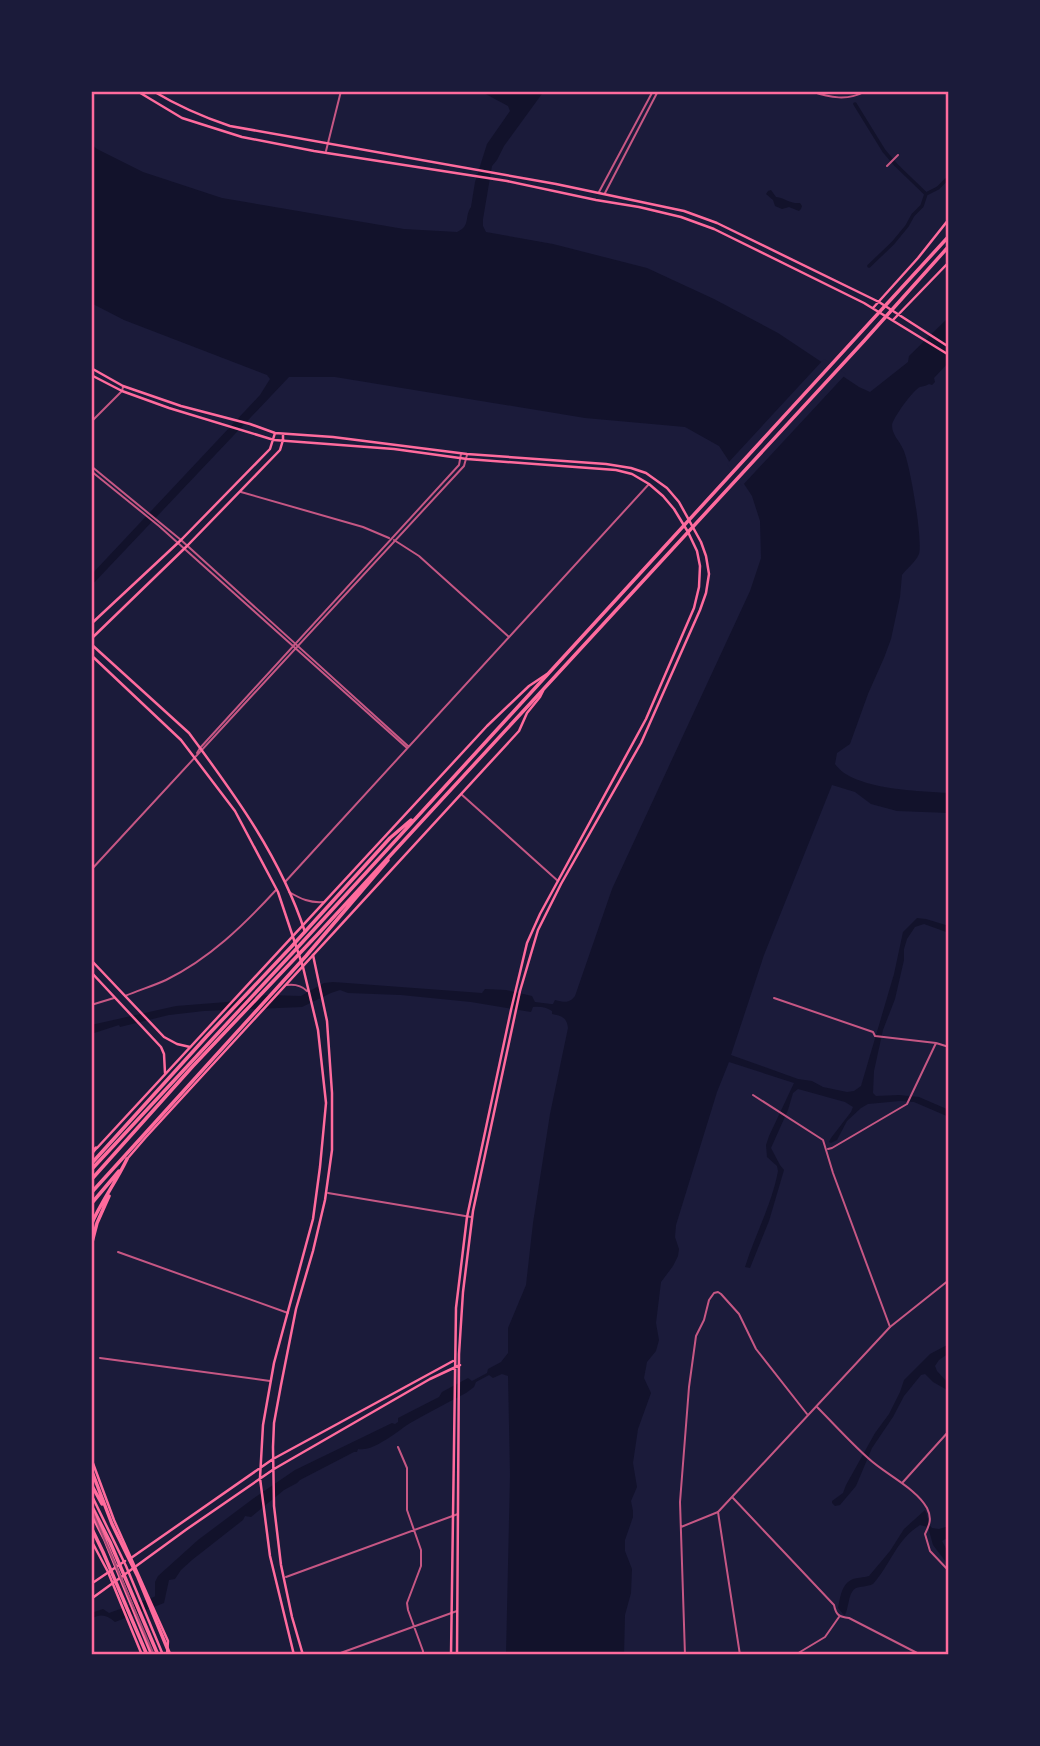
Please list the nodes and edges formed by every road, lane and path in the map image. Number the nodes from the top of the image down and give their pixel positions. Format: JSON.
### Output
{"nodes":[{"id":1,"x":137,"y":91,"type":"edge"},
{"id":2,"x":153,"y":91,"type":"edge"},
{"id":3,"x":341,"y":91,"type":"edge"},
{"id":4,"x":653,"y":91,"type":"edge"},
{"id":5,"x":658,"y":91,"type":"edge"},
{"id":6,"x":811,"y":91,"type":"edge"},
{"id":7,"x":827,"y":91,"type":"edge"},
{"id":8,"x":851,"y":91,"type":"edge"},
{"id":9,"x":866,"y":91,"type":"edge"},
{"id":10,"x":328,"y":143,"type":"junction"},
{"id":11,"x":326,"y":152,"type":"junction"},
{"id":12,"x":898,"y":155,"type":"dead end"},
{"id":13,"x":887,"y":166,"type":"dead end"},
{"id":14,"x":599,"y":192,"type":"junction"},
{"id":15,"x":605,"y":194,"type":"junction"},
{"id":16,"x":949,"y":219,"type":"edge"},
{"id":17,"x":949,"y":236,"type":"edge"},
{"id":18,"x":949,"y":246,"type":"edge"},
{"id":19,"x":949,"y":262,"type":"edge"},
{"id":20,"x":879,"y":302,"type":"junction"},
{"id":21,"x":873,"y":308,"type":"junction"},
{"id":22,"x":899,"y":314,"type":"junction"},
{"id":23,"x":893,"y":320,"type":"junction"},
{"id":24,"x":949,"y":346,"type":"edge"},
{"id":25,"x":949,"y":355,"type":"edge"},
{"id":26,"x":91,"y":368,"type":"edge"},
{"id":27,"x":91,"y":375,"type":"edge"},
{"id":28,"x":123,"y":386,"type":"junction"},
{"id":29,"x":122,"y":391,"type":"junction"},
{"id":30,"x":91,"y":422,"type":"edge"},
{"id":31,"x":275,"y":433,"type":"junction"},
{"id":32,"x":283,"y":434,"type":"junction"},
{"id":33,"x":274,"y":440,"type":"junction"},
{"id":34,"x":283,"y":440,"type":"junction"},
{"id":35,"x":461,"y":455,"type":"junction"},
{"id":36,"x":467,"y":456,"type":"junction"},
{"id":37,"x":91,"y":466,"type":"edge"},
{"id":38,"x":91,"y":471,"type":"edge"},
{"id":39,"x":649,"y":484,"type":"junction"},
{"id":40,"x":240,"y":492,"type":"junction"},
{"id":41,"x":139,"y":508,"type":"junction"},
{"id":42,"x":392,"y":539,"type":"junction"},
{"id":43,"x":179,"y":542,"type":"junction"},
{"id":44,"x":185,"y":547,"type":"junction"},
{"id":45,"x":91,"y":624,"type":"edge"},
{"id":46,"x":509,"y":638,"type":"junction"},
{"id":47,"x":91,"y":639,"type":"edge"},
{"id":48,"x":91,"y":644,"type":"edge"},
{"id":49,"x":295,"y":646,"type":"junction"},
{"id":50,"x":91,"y":655,"type":"edge"},
{"id":51,"x":548,"y":673,"type":"junction"},
{"id":52,"x":544,"y":688,"type":"junction"},
{"id":53,"x":408,"y":747,"type":"junction"},
{"id":54,"x":201,"y":749,"type":"junction"},
{"id":55,"x":195,"y":757,"type":"junction"},
{"id":56,"x":461,"y":794,"type":"junction"},
{"id":57,"x":400,"y":845,"type":"junction"},
{"id":58,"x":91,"y":870,"type":"edge"},
{"id":59,"x":284,"y":883,"type":"junction"},
{"id":60,"x":560,"y":883,"type":"junction"},
{"id":61,"x":276,"y":889,"type":"junction"},
{"id":62,"x":289,"y":892,"type":"junction"},
{"id":63,"x":324,"y":902,"type":"junction"},
{"id":64,"x":303,"y":925,"type":"junction"},
{"id":65,"x":293,"y":936,"type":"junction"},
{"id":66,"x":313,"y":956,"type":"junction"},
{"id":67,"x":91,"y":960,"type":"edge"},
{"id":68,"x":303,"y":967,"type":"junction"},
{"id":69,"x":91,"y":972,"type":"edge"},
{"id":70,"x":286,"y":985,"type":"junction"},
{"id":71,"x":518,"y":991,"type":"junction"},
{"id":72,"x":309,"y":993,"type":"junction"},
{"id":73,"x":125,"y":996,"type":"junction"},
{"id":74,"x":115,"y":998,"type":"junction"},
{"id":75,"x":774,"y":999,"type":"dead end"},
{"id":76,"x":91,"y":1005,"type":"edge"},
{"id":77,"x":936,"y":1043,"type":"junction"},
{"id":78,"x":190,"y":1047,"type":"junction"},
{"id":79,"x":949,"y":1047,"type":"edge"},
{"id":80,"x":164,"y":1075,"type":"junction"},
{"id":81,"x":753,"y":1095,"type":"dead end"},
{"id":82,"x":96,"y":1148,"type":"joint"},
{"id":83,"x":827,"y":1149,"type":"junction"},
{"id":84,"x":91,"y":1153,"type":"edge"},
{"id":85,"x":127,"y":1159,"type":"junction"},
{"id":86,"x":91,"y":1167,"type":"edge"},
{"id":87,"x":91,"y":1180,"type":"edge"},
{"id":88,"x":116,"y":1181,"type":"junction"},
{"id":89,"x":326,"y":1192,"type":"junction"},
{"id":90,"x":91,"y":1194,"type":"edge"},
{"id":91,"x":91,"y":1204,"type":"edge"},
{"id":92,"x":467,"y":1215,"type":"junction"},
{"id":93,"x":472,"y":1217,"type":"junction"},
{"id":94,"x":91,"y":1225,"type":"edge"},
{"id":95,"x":91,"y":1246,"type":"edge"},
{"id":96,"x":118,"y":1252,"type":"dead end"},
{"id":97,"x":949,"y":1280,"type":"edge"},
{"id":98,"x":288,"y":1313,"type":"junction"},
{"id":99,"x":890,"y":1326,"type":"junction"},
{"id":100,"x":100,"y":1358,"type":"dead end"},
{"id":101,"x":460,"y":1358,"type":"junction"},
{"id":102,"x":455,"y":1361,"type":"junction"},
{"id":103,"x":460,"y":1365,"type":"junction"},
{"id":104,"x":454,"y":1368,"type":"junction"},
{"id":105,"x":271,"y":1381,"type":"junction"},
{"id":106,"x":816,"y":1407,"type":"junction"},
{"id":107,"x":808,"y":1415,"type":"junction"},
{"id":108,"x":949,"y":1432,"type":"edge"},
{"id":109,"x":398,"y":1447,"type":"dead end"},
{"id":110,"x":91,"y":1458,"type":"edge"},
{"id":111,"x":273,"y":1459,"type":"junction"},
{"id":112,"x":260,"y":1468,"type":"junction"},
{"id":113,"x":91,"y":1469,"type":"edge"},
{"id":114,"x":274,"y":1469,"type":"junction"},
{"id":115,"x":260,"y":1478,"type":"junction"},
{"id":116,"x":901,"y":1484,"type":"junction"},
{"id":117,"x":94,"y":1486,"type":"edge"},
{"id":118,"x":91,"y":1494,"type":"edge"},
{"id":119,"x":732,"y":1497,"type":"junction"},
{"id":120,"x":91,"y":1504,"type":"edge"},
{"id":121,"x":718,"y":1512,"type":"junction"},
{"id":122,"x":91,"y":1513,"type":"edge"},
{"id":123,"x":459,"y":1514,"type":"junction"},
{"id":124,"x":453,"y":1516,"type":"junction"},
{"id":125,"x":91,"y":1527,"type":"edge"},
{"id":126,"x":680,"y":1527,"type":"junction"},
{"id":127,"x":414,"y":1530,"type":"junction"},
{"id":128,"x":91,"y":1540,"type":"edge"},
{"id":129,"x":132,"y":1558,"type":"junction"},
{"id":130,"x":124,"y":1562,"type":"junction"},
{"id":131,"x":135,"y":1566,"type":"junction"},
{"id":132,"x":128,"y":1571,"type":"junction"},
{"id":133,"x":949,"y":1571,"type":"edge"},
{"id":134,"x":108,"y":1572,"type":"junction"},
{"id":135,"x":284,"y":1578,"type":"junction"},
{"id":136,"x":91,"y":1584,"type":"edge"},
{"id":137,"x":113,"y":1584,"type":"junction"},
{"id":138,"x":91,"y":1599,"type":"edge"},
{"id":139,"x":458,"y":1611,"type":"junction"},
{"id":140,"x":452,"y":1612,"type":"junction"},
{"id":141,"x":839,"y":1616,"type":"junction"},
{"id":142,"x":414,"y":1626,"type":"junction"},
{"id":143,"x":147,"y":1655,"type":"edge"},
{"id":144,"x":165,"y":1655,"type":"edge"},
{"id":145,"x":294,"y":1655,"type":"edge"},
{"id":146,"x":303,"y":1655,"type":"edge"},
{"id":147,"x":335,"y":1655,"type":"edge"},
{"id":148,"x":423,"y":1655,"type":"edge"},
{"id":149,"x":451,"y":1655,"type":"edge"},
{"id":150,"x":457,"y":1655,"type":"edge"},
{"id":151,"x":685,"y":1655,"type":"edge"},
{"id":152,"x":740,"y":1655,"type":"edge"},
{"id":153,"x":795,"y":1655,"type":"edge"},
{"id":154,"x":921,"y":1655,"type":"edge"}],
"edges":[{"from":1,"to":11,"type":"main road"},
{"from":2,"to":10,"type":"main road"},
{"from":3,"to":10,"type":"street"},
{"from":4,"to":14,"type":"street"},
{"from":5,"to":15,"type":"street"},
{"from":6,"to":9,"type":"street"},
{"from":7,"to":8,"type":"street"},
{"from":10,"to":11,"type":"street"},
{"from":10,"to":14,"type":"main road"},
{"from":11,"to":21,"type":"main road"},
{"from":12,"to":13,"type":"street"},
{"from":14,"to":15,"type":"main road"},
{"from":15,"to":20,"type":"main road"},
{"from":16,"to":20,"type":"main road"},
{"from":17,"to":51,"type":"highway"},
{"from":18,"to":52,"type":"highway"},
{"from":19,"to":22,"type":"main road"},
{"from":20,"to":21,"type":"main road"},
{"from":20,"to":22,"type":"main road"},
{"from":21,"to":23,"type":"main road"},
{"from":22,"to":23,"type":"main road"},
{"from":22,"to":24,"type":"main road"},
{"from":23,"to":25,"type":"main road"},
{"from":26,"to":28,"type":"main road"},
{"from":27,"to":29,"type":"main road"},
{"from":28,"to":29,"type":"street"},
{"from":28,"to":31,"type":"main road"},
{"from":29,"to":30,"type":"street"},
{"from":29,"to":33,"type":"main road"},
{"from":31,"to":32,"type":"main road"},
{"from":31,"to":33,"type":"main road"},
{"from":32,"to":34,"type":"main road"},
{"from":32,"to":35,"type":"main road"},
{"from":33,"to":34,"type":"main road"},
{"from":33,"to":43,"type":"main road"},
{"from":34,"to":35,"type":"main road"},
{"from":34,"to":40,"type":"main road"},
{"from":35,"to":36,"type":"main road"},
{"from":35,"to":42,"type":"street"},
{"from":36,"to":39,"type":"main road"},
{"from":36,"to":42,"type":"street"},
{"from":36,"to":60,"type":"main road"},
{"from":37,"to":41,"type":"street"},
{"from":38,"to":41,"type":"street"},
{"from":39,"to":46,"type":"street"},
{"from":39,"to":60,"type":"main road"},
{"from":40,"to":42,"type":"street"},
{"from":40,"to":44,"type":"main road"},
{"from":41,"to":43,"type":"street"},
{"from":42,"to":46,"type":"street"},
{"from":42,"to":49,"type":"street"},
{"from":43,"to":44,"type":"street"},
{"from":43,"to":45,"type":"main road"},
{"from":44,"to":47,"type":"main road"},
{"from":44,"to":49,"type":"street"},
{"from":46,"to":53,"type":"street"},
{"from":48,"to":54,"type":"main road"},
{"from":49,"to":53,"type":"street"},
{"from":49,"to":54,"type":"street"},
{"from":50,"to":55,"type":"main road"},
{"from":51,"to":63,"type":"main road"},
{"from":51,"to":86,"type":"highway"},
{"from":52,"to":56,"type":"main road"},
{"from":52,"to":57,"type":"highway"},
{"from":53,"to":59,"type":"street"},
{"from":54,"to":55,"type":"street"},
{"from":54,"to":59,"type":"main road"},
{"from":55,"to":58,"type":"street"},
{"from":55,"to":61,"type":"main road"},
{"from":56,"to":60,"type":"street"},
{"from":56,"to":66,"type":"main road"},
{"from":57,"to":87,"type":"highway"},
{"from":57,"to":90,"type":"highway"},
{"from":59,"to":62,"type":"main road"},
{"from":60,"to":71,"type":"main road"},
{"from":61,"to":65,"type":"main road"},
{"from":61,"to":73,"type":"street"},
{"from":62,"to":63,"type":"street"},
{"from":62,"to":64,"type":"main road"},
{"from":63,"to":64,"type":"main road"},
{"from":64,"to":65,"type":"main road"},
{"from":64,"to":66,"type":"main road"},
{"from":65,"to":68,"type":"main road"},
{"from":65,"to":78,"type":"main road"},
{"from":66,"to":68,"type":"main road"},
{"from":66,"to":89,"type":"main road"},
{"from":67,"to":73,"type":"main road"},
{"from":68,"to":70,"type":"main road"},
{"from":68,"to":72,"type":"main road"},
{"from":69,"to":74,"type":"main road"},
{"from":70,"to":72,"type":"street"},
{"from":70,"to":85,"type":"main road"},
{"from":71,"to":92,"type":"main road"},
{"from":71,"to":93,"type":"main road"},
{"from":72,"to":98,"type":"main road"},
{"from":73,"to":78,"type":"main road"},
{"from":74,"to":76,"type":"street"},
{"from":74,"to":80,"type":"main road"},
{"from":75,"to":77,"type":"street"},
{"from":77,"to":79,"type":"street"},
{"from":77,"to":83,"type":"street"},
{"from":78,"to":80,"type":"main road"},
{"from":80,"to":82,"type":"main road"},
{"from":81,"to":83,"type":"street"},
{"from":82,"to":84,"type":"highway"},
{"from":83,"to":99,"type":"street"},
{"from":85,"to":88,"type":"highway"},
{"from":85,"to":91,"type":"highway"},
{"from":88,"to":94,"type":"highway"},
{"from":88,"to":95,"type":"highway"},
{"from":89,"to":92,"type":"street"},
{"from":89,"to":111,"type":"main road"},
{"from":92,"to":93,"type":"street"},
{"from":92,"to":102,"type":"main road"},
{"from":93,"to":101,"type":"main road"},
{"from":96,"to":98,"type":"street"},
{"from":97,"to":99,"type":"street"},
{"from":98,"to":105,"type":"main road"},
{"from":99,"to":106,"type":"street"},
{"from":100,"to":105,"type":"street"},
{"from":101,"to":102,"type":"main road"},
{"from":101,"to":103,"type":"main road"},
{"from":102,"to":104,"type":"main road"},
{"from":102,"to":111,"type":"main road"},
{"from":103,"to":104,"type":"main road"},
{"from":103,"to":123,"type":"main road"},
{"from":104,"to":114,"type":"main road"},
{"from":104,"to":124,"type":"main road"},
{"from":105,"to":112,"type":"main road"},
{"from":106,"to":107,"type":"street"},
{"from":106,"to":116,"type":"street"},
{"from":107,"to":119,"type":"street"},
{"from":107,"to":126,"type":"street"},
{"from":108,"to":116,"type":"street"},
{"from":109,"to":127,"type":"street"},
{"from":110,"to":129,"type":"main road"},
{"from":111,"to":112,"type":"main road"},
{"from":111,"to":114,"type":"main road"},
{"from":112,"to":115,"type":"main road"},
{"from":112,"to":129,"type":"main road"},
{"from":113,"to":117,"type":"highway"},
{"from":114,"to":115,"type":"main road"},
{"from":114,"to":135,"type":"main road"},
{"from":115,"to":131,"type":"main road"},
{"from":115,"to":145,"type":"main road"},
{"from":116,"to":133,"type":"street"},
{"from":117,"to":144,"type":"highway"},
{"from":118,"to":130,"type":"main road"},
{"from":119,"to":121,"type":"street"},
{"from":119,"to":141,"type":"street"},
{"from":120,"to":144,"type":"highway"},
{"from":121,"to":126,"type":"street"},
{"from":121,"to":152,"type":"street"},
{"from":122,"to":143,"type":"highway"},
{"from":123,"to":124,"type":"street"},
{"from":123,"to":139,"type":"main road"},
{"from":124,"to":127,"type":"street"},
{"from":124,"to":140,"type":"main road"},
{"from":125,"to":143,"type":"highway"},
{"from":126,"to":151,"type":"street"},
{"from":127,"to":135,"type":"street"},
{"from":127,"to":142,"type":"street"},
{"from":128,"to":134,"type":"main road"},
{"from":129,"to":130,"type":"main road"},
{"from":129,"to":131,"type":"main road"},
{"from":130,"to":132,"type":"main road"},
{"from":130,"to":134,"type":"main road"},
{"from":131,"to":132,"type":"main road"},
{"from":131,"to":144,"type":"main road"},
{"from":132,"to":137,"type":"main road"},
{"from":132,"to":144,"type":"main road"},
{"from":134,"to":136,"type":"main road"},
{"from":134,"to":137,"type":"main road"},
{"from":135,"to":146,"type":"main road"},
{"from":137,"to":138,"type":"main road"},
{"from":137,"to":143,"type":"main road"},
{"from":139,"to":140,"type":"street"},
{"from":139,"to":150,"type":"main road"},
{"from":140,"to":142,"type":"street"},
{"from":140,"to":149,"type":"main road"},
{"from":141,"to":153,"type":"street"},
{"from":141,"to":154,"type":"street"},
{"from":142,"to":147,"type":"street"},
{"from":142,"to":148,"type":"street"}]}
